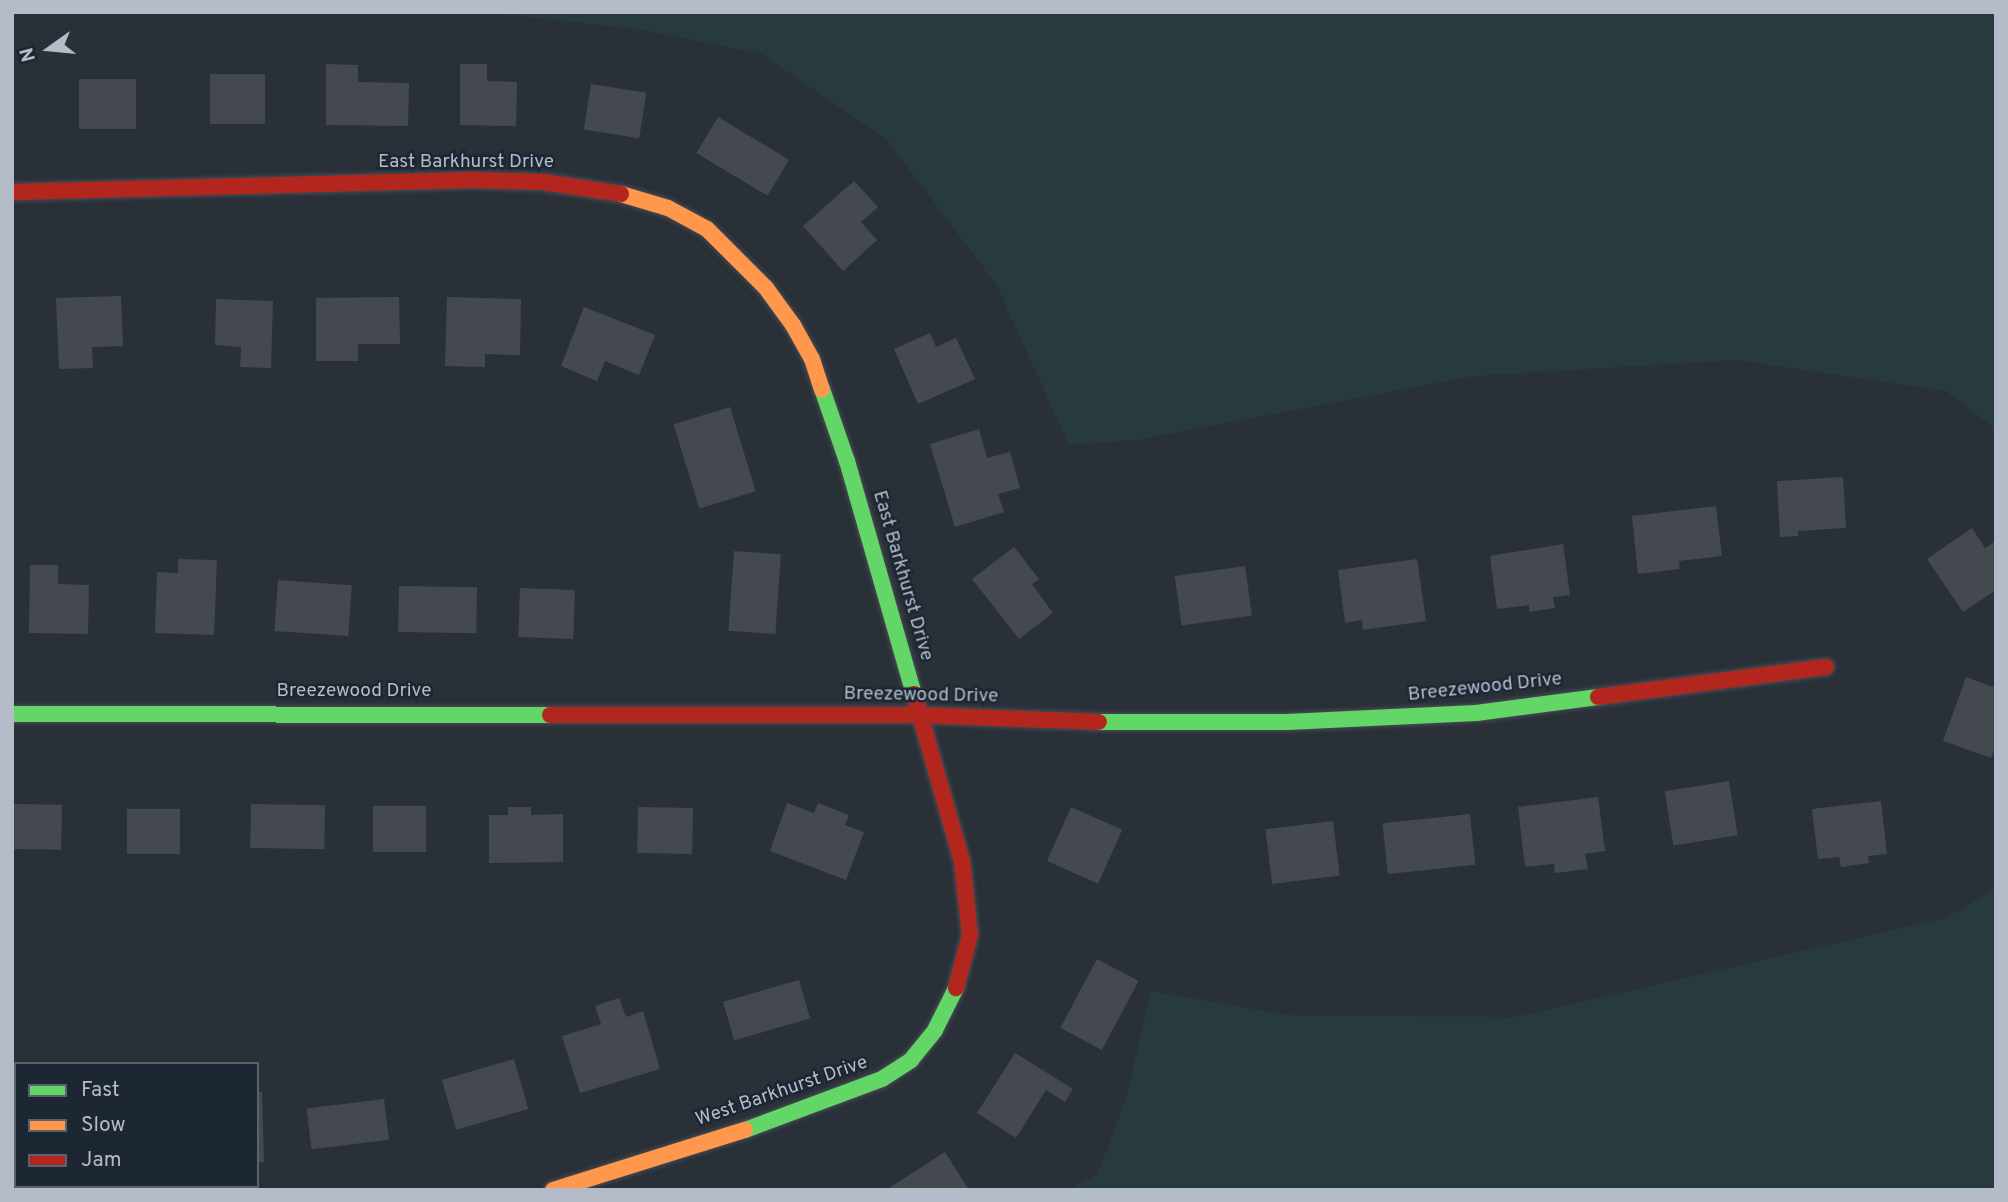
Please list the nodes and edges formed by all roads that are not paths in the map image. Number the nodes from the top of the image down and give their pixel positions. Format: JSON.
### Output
{"nodes":[{"id":1,"x":12,"y":192,"type":"edge"},
{"id":2,"x":1826,"y":667,"type":"dead end"},
{"id":3,"x":12,"y":714,"type":"edge"},
{"id":4,"x":920,"y":715,"type":"junction"},
{"id":5,"x":553,"y":1190,"type":"edge"}],
"edges":[{"from":1,"to":4,"type":"street","name":"East Barkhurst Drive"},
{"from":2,"to":4,"type":"street","name":"Breezewood Drive"},
{"from":3,"to":4,"type":"street","name":"Breezewood Drive"},
{"from":4,"to":5,"type":"street","name":"West Barkhurst Drive"}]}
